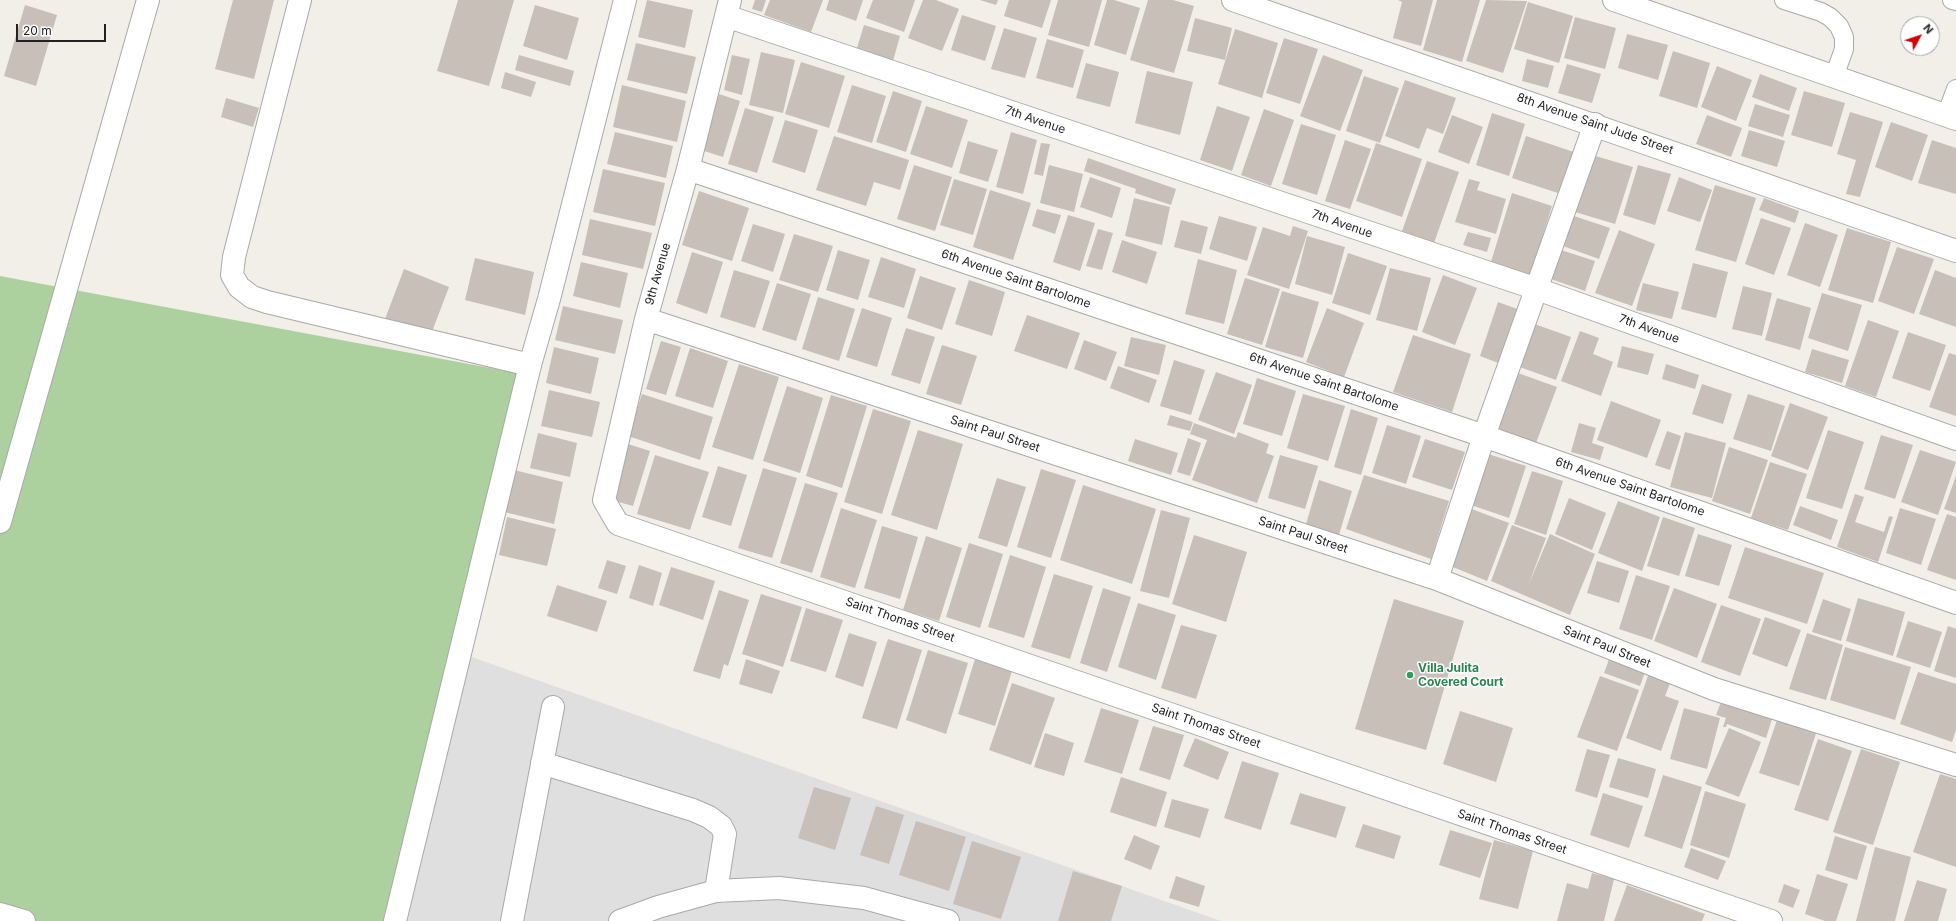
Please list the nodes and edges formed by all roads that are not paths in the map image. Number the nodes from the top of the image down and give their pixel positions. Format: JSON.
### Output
{"nodes":[{"id":1,"x":148,"y":0,"type":"edge"},
{"id":2,"x":300,"y":0,"type":"edge"},
{"id":3,"x":625,"y":0,"type":"edge"},
{"id":4,"x":1233,"y":0,"type":"edge"},
{"id":5,"x":1614,"y":0,"type":"edge"},
{"id":6,"x":1784,"y":0,"type":"edge"},
{"id":7,"x":1952,"y":0,"type":"edge"},
{"id":8,"x":1956,"y":2,"type":"edge"},
{"id":9,"x":728,"y":8,"type":"edge"},
{"id":10,"x":1834,"y":77,"type":"junction"},
{"id":11,"x":1956,"y":89,"type":"edge"},
{"id":12,"x":1951,"y":118,"type":"edge"},
{"id":13,"x":1595,"y":124,"type":"junction"},
{"id":14,"x":688,"y":169,"type":"junction"},
{"id":15,"x":1956,"y":251,"type":"edge"},
{"id":16,"x":1537,"y":289,"type":"junction"},
{"id":17,"x":646,"y":319,"type":"junction"},
{"id":18,"x":530,"y":365,"type":"junction"},
{"id":19,"x":1484,"y":436,"type":"junction"},
{"id":20,"x":1956,"y":439,"type":"edge"},
{"id":21,"x":0,"y":522,"type":"edge"},
{"id":22,"x":641,"y":531,"type":"joint"},
{"id":23,"x":1437,"y":579,"type":"junction"},
{"id":24,"x":1956,"y":603,"type":"edge"},
{"id":25,"x":553,"y":707,"type":"dead end"},
{"id":26,"x":542,"y":763,"type":"junction"},
{"id":27,"x":1956,"y":765,"type":"edge"},
{"id":28,"x":716,"y":890,"type":"junction"},
{"id":29,"x":0,"y":914,"type":"edge"},
{"id":30,"x":24,"y":921,"type":"edge"},
{"id":31,"x":395,"y":921,"type":"edge"},
{"id":32,"x":512,"y":921,"type":"edge"},
{"id":33,"x":620,"y":921,"type":"edge"},
{"id":34,"x":948,"y":921,"type":"edge"},
{"id":35,"x":1771,"y":921,"type":"edge"}],
"edges":[{"from":1,"to":21,"type":"street"},
{"from":2,"to":18,"type":"street"},
{"from":3,"to":18,"type":"street"},
{"from":4,"to":13,"type":"street","name":"8th Avenue Saint Jude Street"},
{"from":5,"to":10,"type":"street"},
{"from":6,"to":10,"type":"lane"},
{"from":7,"to":8,"type":"lane"},
{"from":9,"to":14,"type":"street","name":"9th Avenue"},
{"from":9,"to":16,"type":"street","name":"7th Avenue"},
{"from":10,"to":12,"type":"street"},
{"from":11,"to":12,"type":"lane"},
{"from":13,"to":15,"type":"street","name":"8th Avenue Saint Jude Street"},
{"from":13,"to":16,"type":"street"},
{"from":14,"to":17,"type":"street","name":"9th Avenue"},
{"from":14,"to":19,"type":"street","name":"6th Avenue Saint Bartolome"},
{"from":16,"to":19,"type":"street"},
{"from":16,"to":20,"type":"street","name":"7th Avenue"},
{"from":17,"to":22,"type":"street","name":"9th Avenue"},
{"from":17,"to":23,"type":"street","name":"Saint Paul Street"},
{"from":18,"to":31,"type":"street"},
{"from":19,"to":23,"type":"street"},
{"from":19,"to":24,"type":"street","name":"6th Avenue Saint Bartolome"},
{"from":22,"to":35,"type":"street","name":"Saint Thomas Street"},
{"from":23,"to":27,"type":"street","name":"Saint Paul Street"},
{"from":25,"to":26,"type":"street"},
{"from":26,"to":28,"type":"street"},
{"from":26,"to":32,"type":"street"},
{"from":28,"to":33,"type":"street"},
{"from":28,"to":34,"type":"street"},
{"from":29,"to":30,"type":"street"}]}
